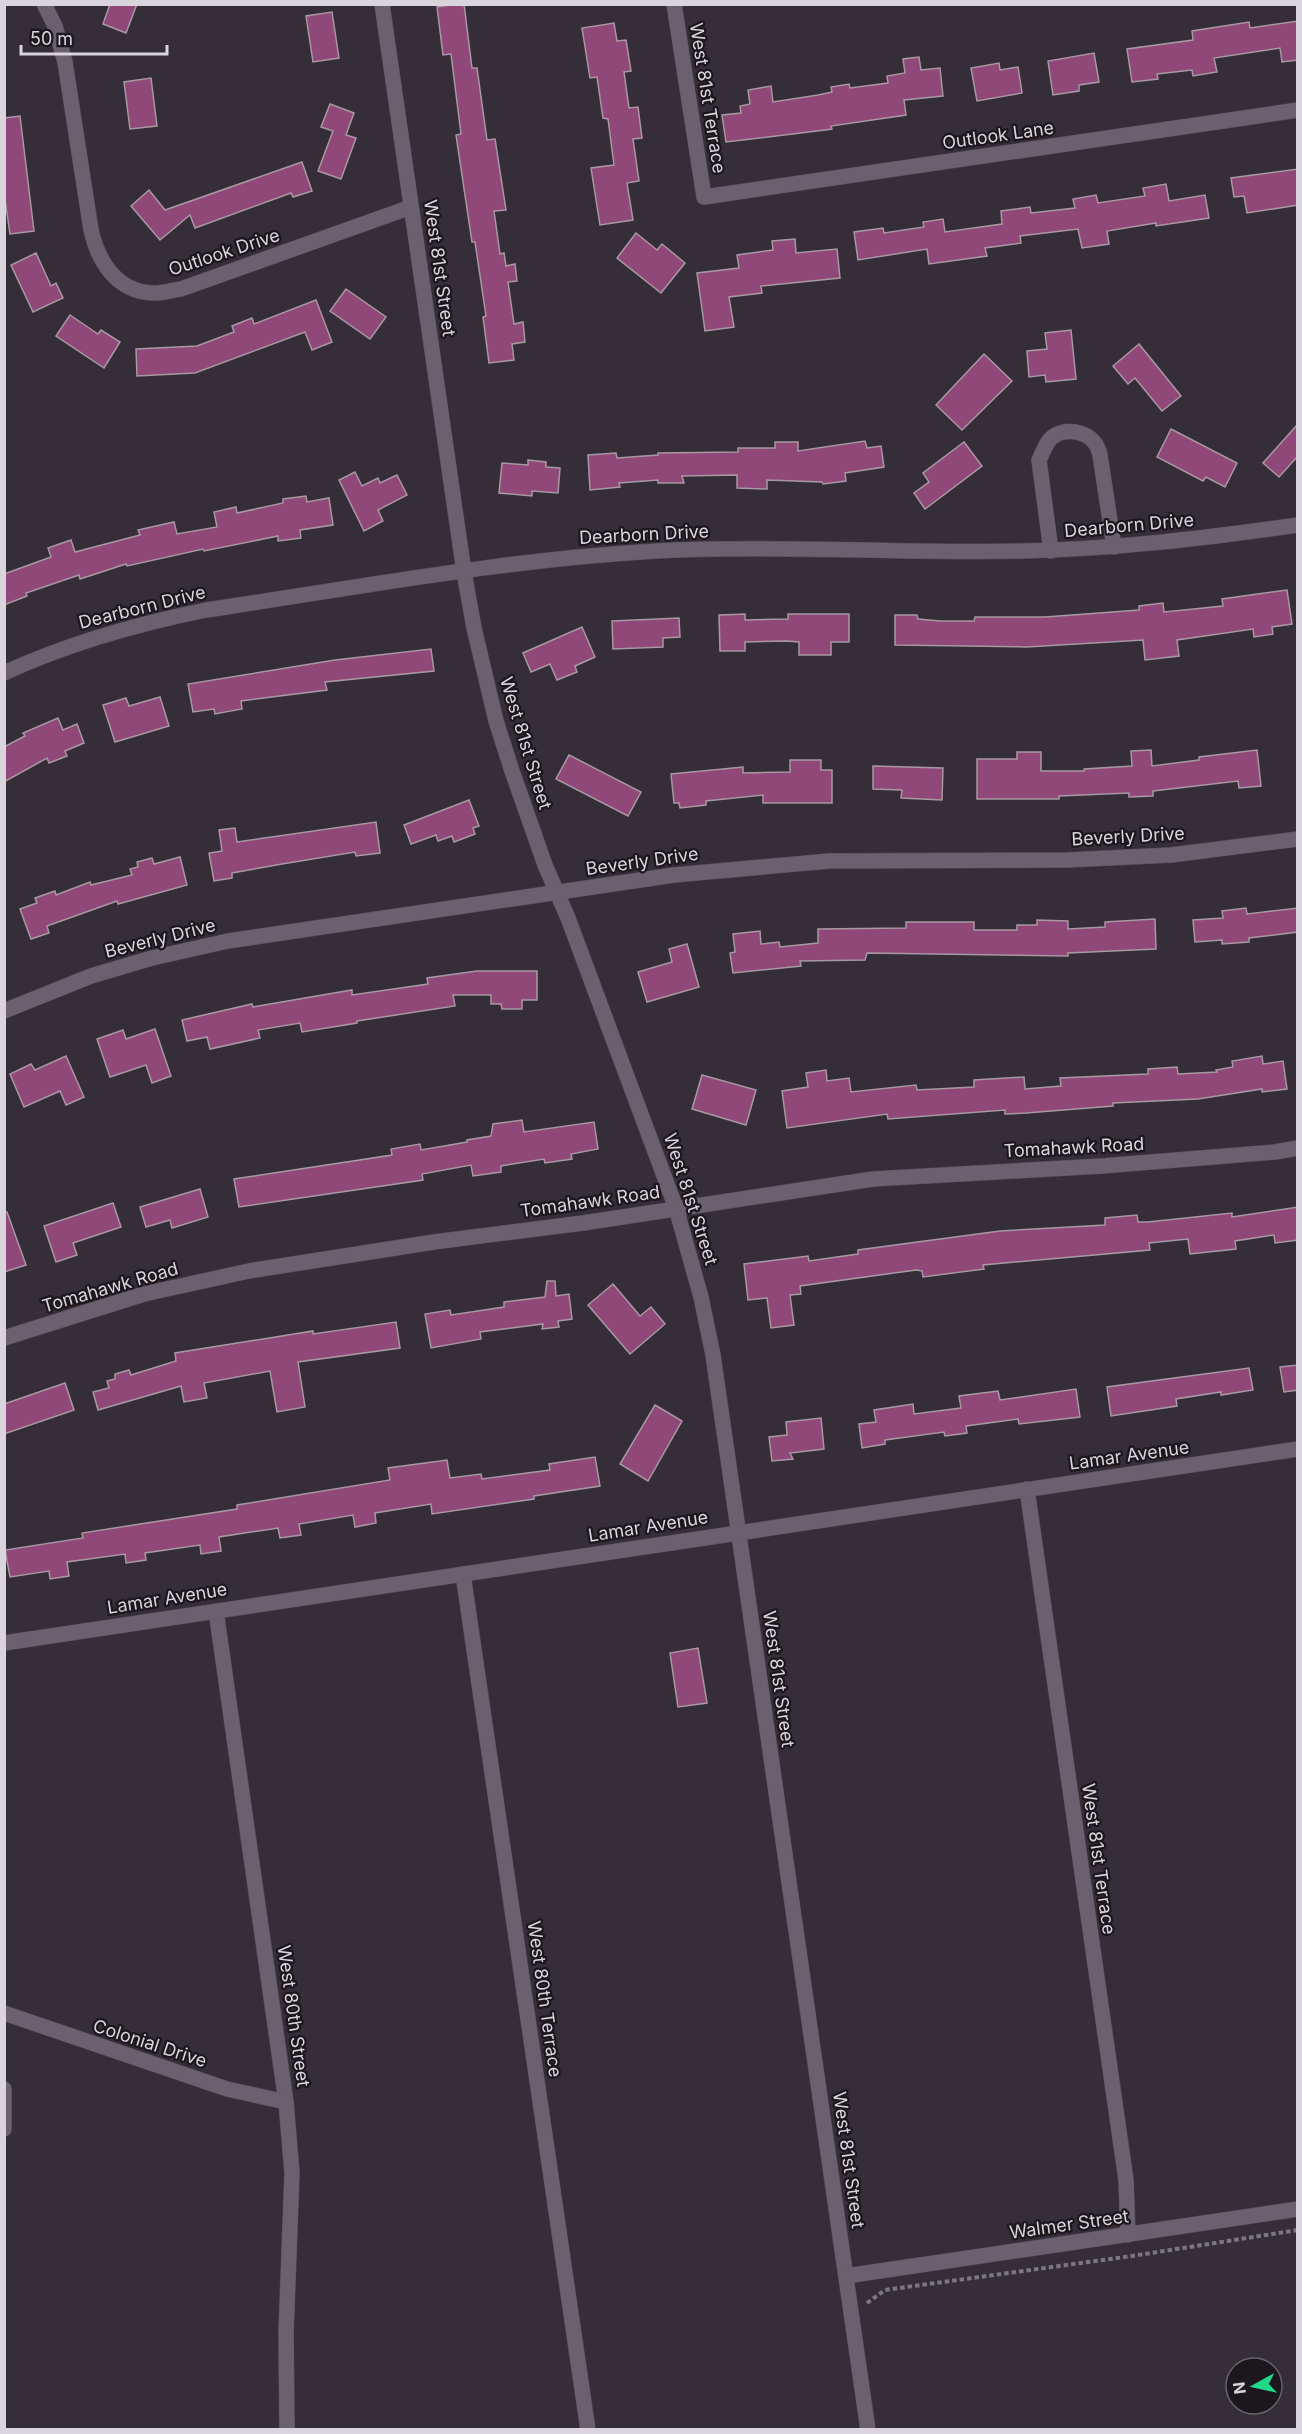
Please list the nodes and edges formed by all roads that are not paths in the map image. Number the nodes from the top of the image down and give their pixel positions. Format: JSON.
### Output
{"nodes":[{"id":1,"x":44,"y":4,"type":"edge"},
{"id":2,"x":382,"y":4,"type":"edge"},
{"id":3,"x":674,"y":4,"type":"edge"},
{"id":4,"x":1298,"y":110,"type":"edge"},
{"id":5,"x":704,"y":197,"type":"joint"},
{"id":6,"x":411,"y":207,"type":"junction"},
{"id":7,"x":1298,"y":525,"type":"edge"},
{"id":8,"x":1114,"y":548,"type":"junction"},
{"id":9,"x":1051,"y":550,"type":"junction"},
{"id":10,"x":464,"y":572,"type":"junction"},
{"id":11,"x":4,"y":673,"type":"edge"},
{"id":12,"x":1298,"y":839,"type":"edge"},
{"id":13,"x":556,"y":891,"type":"junction"},
{"id":14,"x":4,"y":1011,"type":"edge"},
{"id":15,"x":1298,"y":1148,"type":"edge"},
{"id":16,"x":676,"y":1208,"type":"junction"},
{"id":17,"x":4,"y":1338,"type":"edge"},
{"id":18,"x":1298,"y":1449,"type":"edge"},
{"id":19,"x":1027,"y":1490,"type":"junction"},
{"id":20,"x":738,"y":1532,"type":"junction"},
{"id":21,"x":463,"y":1574,"type":"junction"},
{"id":22,"x":216,"y":1611,"type":"junction"},
{"id":23,"x":4,"y":1643,"type":"edge"},
{"id":24,"x":4,"y":2013,"type":"edge"},
{"id":25,"x":4,"y":2089,"type":"edge"},
{"id":26,"x":286,"y":2102,"type":"junction"},
{"id":27,"x":4,"y":2130,"type":"edge"},
{"id":28,"x":1298,"y":2209,"type":"edge"},
{"id":29,"x":1128,"y":2235,"type":"junction"},
{"id":30,"x":846,"y":2276,"type":"junction"},
{"id":31,"x":287,"y":2430,"type":"edge"},
{"id":32,"x":588,"y":2430,"type":"edge"},
{"id":33,"x":868,"y":2430,"type":"edge"}],
"edges":[{"from":1,"to":6,"type":"street","name":"Outlook Drive"},
{"from":2,"to":6,"type":"street","name":"West 81st Street"},
{"from":3,"to":5,"type":"street","name":"West 81st Terrace"},
{"from":4,"to":5,"type":"street","name":"Outlook Lane"},
{"from":6,"to":10,"type":"street","name":"West 81st Street"},
{"from":7,"to":8,"type":"street","name":"Dearborn Drive"},
{"from":8,"to":9,"type":"street","name":"Dearborn Drive"},
{"from":8,"to":9,"type":"street"},
{"from":9,"to":10,"type":"street","name":"Dearborn Drive"},
{"from":10,"to":11,"type":"street","name":"Dearborn Drive"},
{"from":10,"to":13,"type":"street","name":"West 81st Street"},
{"from":12,"to":13,"type":"street","name":"Beverly Drive"},
{"from":13,"to":14,"type":"street","name":"Beverly Drive"},
{"from":13,"to":16,"type":"street","name":"West 81st Street"},
{"from":15,"to":16,"type":"street","name":"Tomahawk Road"},
{"from":16,"to":17,"type":"street","name":"Tomahawk Road"},
{"from":16,"to":20,"type":"street","name":"West 81st Street"},
{"from":18,"to":19,"type":"street","name":"Lamar Avenue"},
{"from":19,"to":20,"type":"street","name":"Lamar Avenue"},
{"from":19,"to":29,"type":"street","name":"West 81st Terrace"},
{"from":20,"to":21,"type":"street","name":"Lamar Avenue"},
{"from":20,"to":30,"type":"street","name":"West 81st Street"},
{"from":21,"to":22,"type":"street","name":"Lamar Avenue"},
{"from":21,"to":32,"type":"street","name":"West 80th Terrace"},
{"from":22,"to":23,"type":"street","name":"Lamar Avenue"},
{"from":22,"to":26,"type":"street","name":"West 80th Street"},
{"from":24,"to":26,"type":"street","name":"Colonial Drive"},
{"from":25,"to":27,"type":"street"},
{"from":26,"to":31,"type":"street","name":"West 80th Street"},
{"from":28,"to":29,"type":"street","name":"Walmer Street"},
{"from":29,"to":30,"type":"street","name":"Walmer Street"},
{"from":30,"to":33,"type":"street","name":"West 81st Street"}]}
